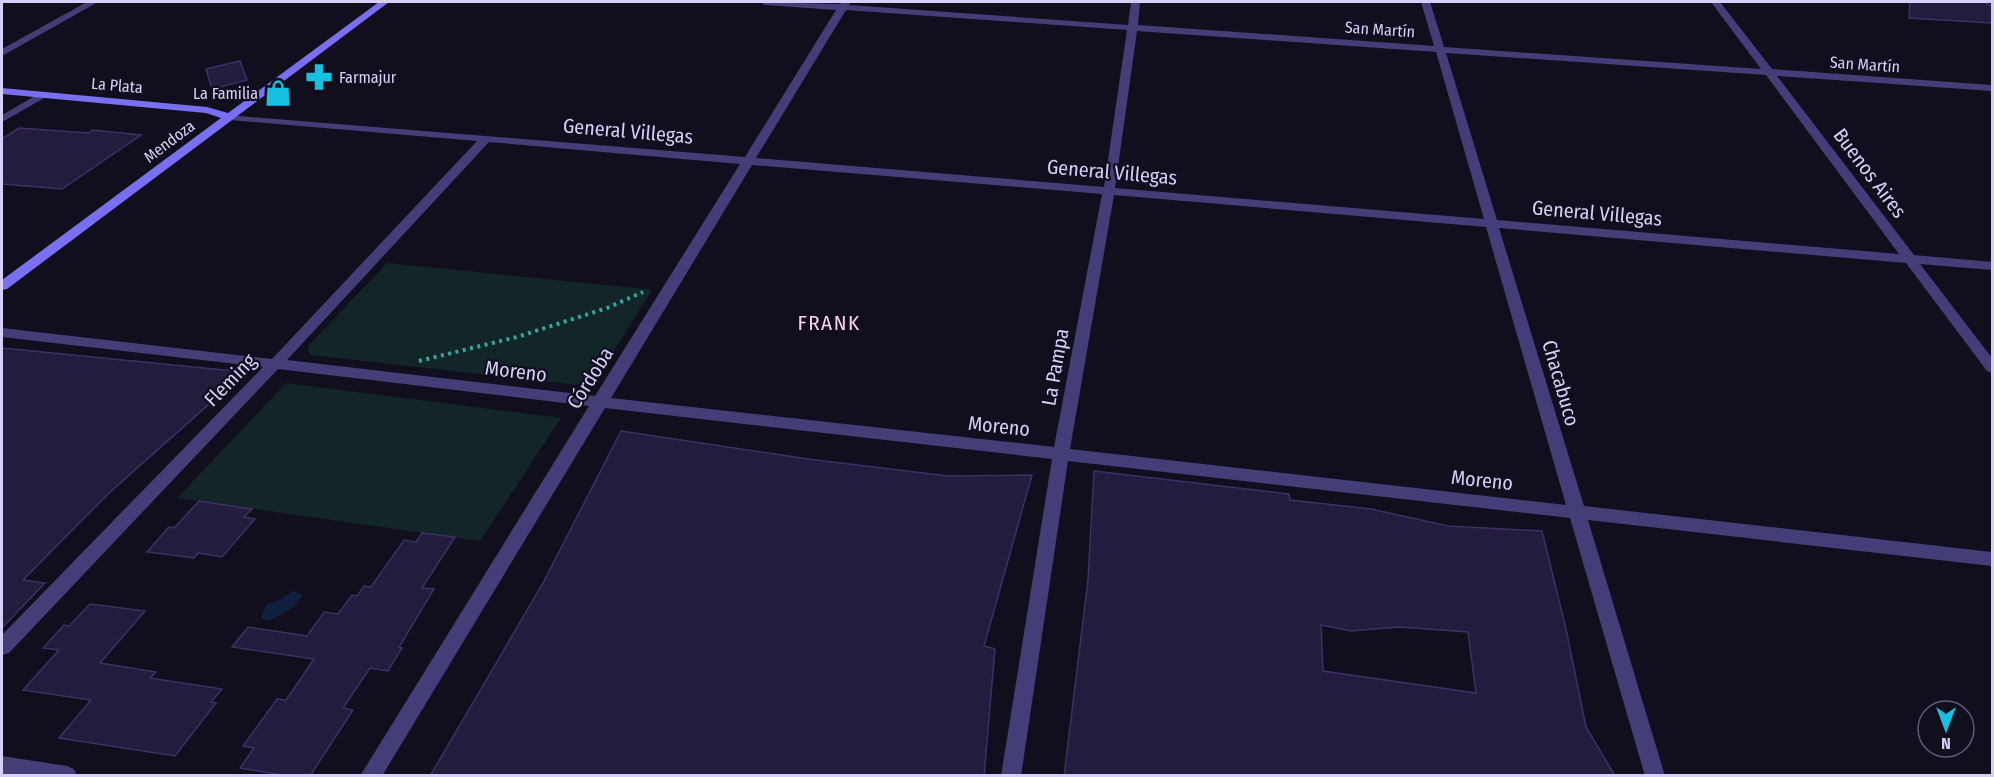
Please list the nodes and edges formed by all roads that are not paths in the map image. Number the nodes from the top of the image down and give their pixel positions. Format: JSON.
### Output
{"nodes":[{"id":1,"x":93,"y":2,"type":"edge"},
{"id":2,"x":384,"y":2,"type":"edge"},
{"id":3,"x":765,"y":2,"type":"edge"},
{"id":4,"x":1137,"y":2,"type":"edge"},
{"id":5,"x":1426,"y":2,"type":"edge"},
{"id":6,"x":1716,"y":2,"type":"edge"},
{"id":7,"x":845,"y":4,"type":"edge"},
{"id":8,"x":1132,"y":27,"type":"junction"},
{"id":9,"x":1440,"y":48,"type":"junction"},
{"id":10,"x":2,"y":53,"type":"edge"},
{"id":11,"x":1769,"y":72,"type":"junction"},
{"id":12,"x":1992,"y":88,"type":"edge"},
{"id":13,"x":2,"y":91,"type":"edge"},
{"id":14,"x":42,"y":95,"type":"junction"},
{"id":15,"x":229,"y":117,"type":"junction"},
{"id":16,"x":2,"y":119,"type":"edge"},
{"id":17,"x":486,"y":139,"type":"junction"},
{"id":18,"x":749,"y":161,"type":"junction"},
{"id":19,"x":1108,"y":190,"type":"junction"},
{"id":20,"x":1492,"y":224,"type":"junction"},
{"id":21,"x":1911,"y":258,"type":"junction"},
{"id":22,"x":1992,"y":266,"type":"edge"},
{"id":23,"x":2,"y":286,"type":"edge"},
{"id":24,"x":2,"y":332,"type":"edge"},
{"id":25,"x":275,"y":364,"type":"junction"},
{"id":26,"x":1992,"y":368,"type":"edge"},
{"id":27,"x":600,"y":402,"type":"junction"},
{"id":28,"x":1061,"y":454,"type":"junction"},
{"id":29,"x":1576,"y":511,"type":"junction"},
{"id":30,"x":1992,"y":558,"type":"edge"},
{"id":31,"x":2,"y":647,"type":"edge"},
{"id":32,"x":2,"y":766,"type":"edge"},
{"id":33,"x":67,"y":776,"type":"edge"},
{"id":34,"x":370,"y":776,"type":"edge"},
{"id":35,"x":1011,"y":776,"type":"edge"},
{"id":36,"x":1655,"y":776,"type":"edge"}],
"edges":[{"from":1,"to":10,"type":"street"},
{"from":2,"to":15,"type":"main road","name":"Mendoza"},
{"from":3,"to":7,"type":"street","name":"San Martín"},
{"from":4,"to":8,"type":"street","name":"La Pampa"},
{"from":5,"to":9,"type":"street","name":"Chacabuco"},
{"from":6,"to":11,"type":"street","name":"Buenos Aires"},
{"from":7,"to":8,"type":"street","name":"San Martín"},
{"from":7,"to":18,"type":"street","name":"Córdoba"},
{"from":8,"to":9,"type":"street","name":"San Martín"},
{"from":8,"to":19,"type":"street","name":"La Pampa"},
{"from":9,"to":11,"type":"street","name":"San Martín"},
{"from":9,"to":20,"type":"street","name":"Chacabuco"},
{"from":11,"to":12,"type":"street","name":"San Martín"},
{"from":11,"to":21,"type":"street","name":"Buenos Aires"},
{"from":13,"to":14,"type":"main road","name":"La Plata"},
{"from":14,"to":15,"type":"main road","name":"La Plata"},
{"from":14,"to":16,"type":"street"},
{"from":15,"to":17,"type":"street","name":"General Villegas"},
{"from":15,"to":23,"type":"main road","name":"Mendoza"},
{"from":17,"to":18,"type":"street","name":"General Villegas"},
{"from":17,"to":25,"type":"street","name":"Fleming"},
{"from":18,"to":19,"type":"street","name":"General Villegas"},
{"from":18,"to":27,"type":"street","name":"Córdoba"},
{"from":19,"to":20,"type":"street","name":"General Villegas"},
{"from":19,"to":28,"type":"street","name":"La Pampa"},
{"from":20,"to":21,"type":"street","name":"General Villegas"},
{"from":20,"to":29,"type":"street","name":"Chacabuco"},
{"from":21,"to":22,"type":"street","name":"General Villegas"},
{"from":21,"to":26,"type":"street","name":"Buenos Aires"},
{"from":24,"to":25,"type":"street","name":"Moreno"},
{"from":25,"to":27,"type":"street","name":"Moreno"},
{"from":25,"to":31,"type":"street","name":"Fleming"},
{"from":27,"to":28,"type":"street","name":"Moreno"},
{"from":27,"to":34,"type":"street","name":"Córdoba"},
{"from":28,"to":29,"type":"street","name":"Moreno"},
{"from":28,"to":35,"type":"street","name":"La Pampa"},
{"from":29,"to":30,"type":"street","name":"Moreno"},
{"from":29,"to":36,"type":"street","name":"Chacabuco"},
{"from":32,"to":33,"type":"street"}]}
